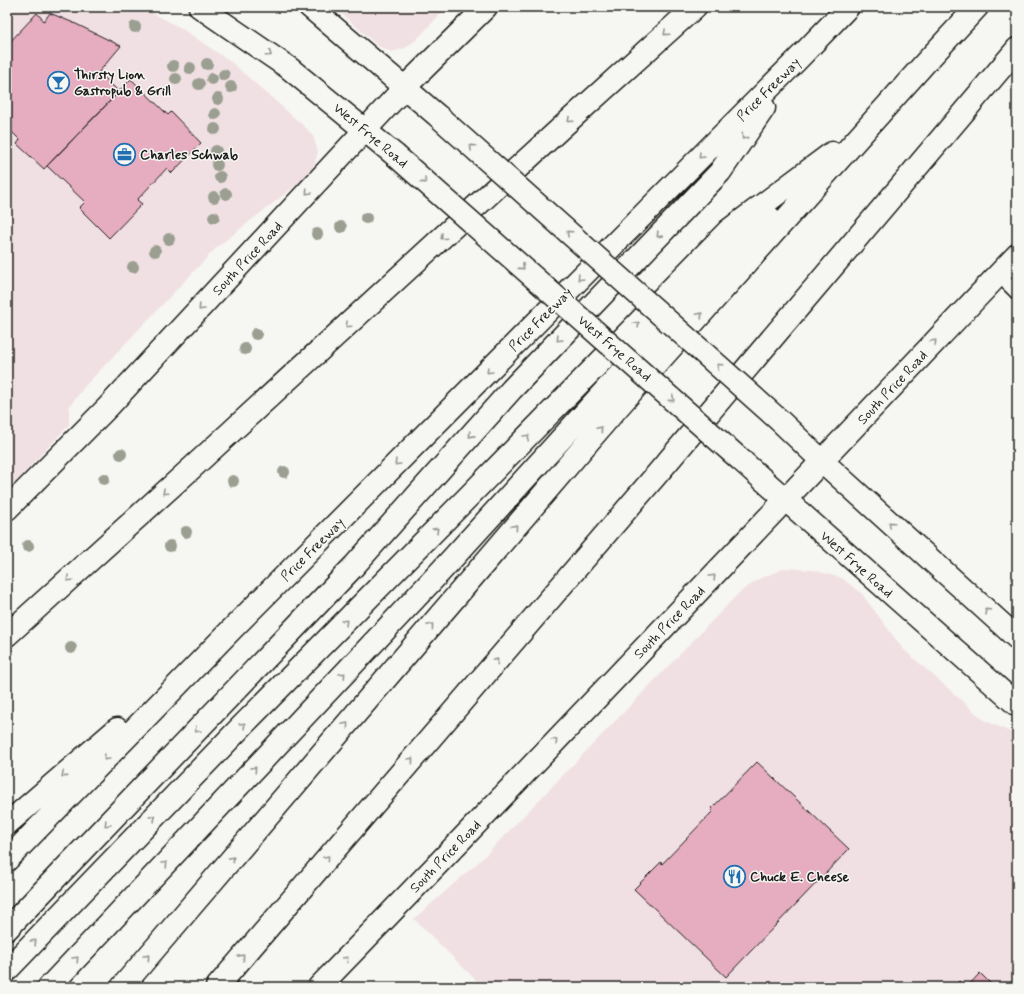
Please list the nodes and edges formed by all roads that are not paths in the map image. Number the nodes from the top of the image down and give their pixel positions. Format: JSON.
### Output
{"nodes":[{"id":1,"x":200,"y":7,"type":"edge"},
{"id":2,"x":310,"y":7,"type":"edge"},
{"id":3,"x":486,"y":7,"type":"edge"},
{"id":4,"x":695,"y":7,"type":"edge"},
{"id":5,"x":848,"y":7,"type":"edge"},
{"id":6,"x":977,"y":7,"type":"edge"},
{"id":7,"x":1017,"y":49,"type":"edge"},
{"id":8,"x":798,"y":59,"type":"junction"},
{"id":9,"x":406,"y":87,"type":"junction"},
{"id":10,"x":870,"y":124,"type":"junction"},
{"id":11,"x":365,"y":130,"type":"junction"},
{"id":12,"x":1017,"y":254,"type":"edge"},
{"id":13,"x":998,"y":274,"type":"junction"},
{"id":14,"x":1017,"y":294,"type":"edge"},
{"id":15,"x":822,"y":461,"type":"junction"},
{"id":16,"x":786,"y":500,"type":"junction"},
{"id":17,"x":7,"y":509,"type":"edge"},
{"id":18,"x":231,"y":630,"type":"junction"},
{"id":19,"x":7,"y":635,"type":"edge"},
{"id":20,"x":1017,"y":638,"type":"edge"},
{"id":21,"x":1017,"y":705,"type":"edge"},
{"id":22,"x":7,"y":824,"type":"edge"},
{"id":23,"x":7,"y":860,"type":"edge"},
{"id":24,"x":7,"y":929,"type":"edge"},
{"id":25,"x":7,"y":970,"type":"edge"},
{"id":26,"x":49,"y":987,"type":"edge"},
{"id":27,"x":122,"y":987,"type":"edge"},
{"id":28,"x":217,"y":987,"type":"edge"},
{"id":29,"x":318,"y":987,"type":"edge"}],
"edges":[{"from":1,"to":11,"type":"main road","name":"West Frye Road","one_way":true},
{"from":2,"to":9,"type":"main road"},
{"from":3,"to":9,"type":"main road","name":"South Price Road"},
{"from":4,"to":19,"type":"main road","one_way":true},
{"from":5,"to":8,"type":"main road","name":"Price Freeway"},
{"from":6,"to":10,"type":"main road"},
{"from":28,"to":7,"type":"main road","one_way":true},
{"from":8,"to":18,"type":"main road","name":"Price Freeway","one_way":true},
{"from":8,"to":24,"type":"main road","one_way":true},
{"from":9,"to":11,"type":"main road","name":"South Price Road"},
{"from":15,"to":9,"type":"main road","one_way":true,"bridge":true},
{"from":25,"to":10,"type":"main road","one_way":true},
{"from":26,"to":10,"type":"main road","one_way":true},
{"from":27,"to":10,"type":"main road","one_way":true},
{"from":11,"to":16,"type":"main road","name":"West Frye Road","one_way":true,"bridge":true},
{"from":11,"to":17,"type":"main road","name":"South Price Road","one_way":true},
{"from":12,"to":13,"type":"main road","name":"South Price Road"},
{"from":13,"to":14,"type":"lane"},
{"from":15,"to":13,"type":"main road","name":"South Price Road","one_way":true},
{"from":15,"to":16,"type":"main road","name":"South Price Road"},
{"from":20,"to":15,"type":"main road","one_way":true},
{"from":16,"to":21,"type":"main road","name":"West Frye Road"},
{"from":29,"to":16,"type":"main road","name":"South Price Road","one_way":true},
{"from":18,"to":22,"type":"main road","one_way":true},
{"from":18,"to":23,"type":"main road","one_way":true}]}
